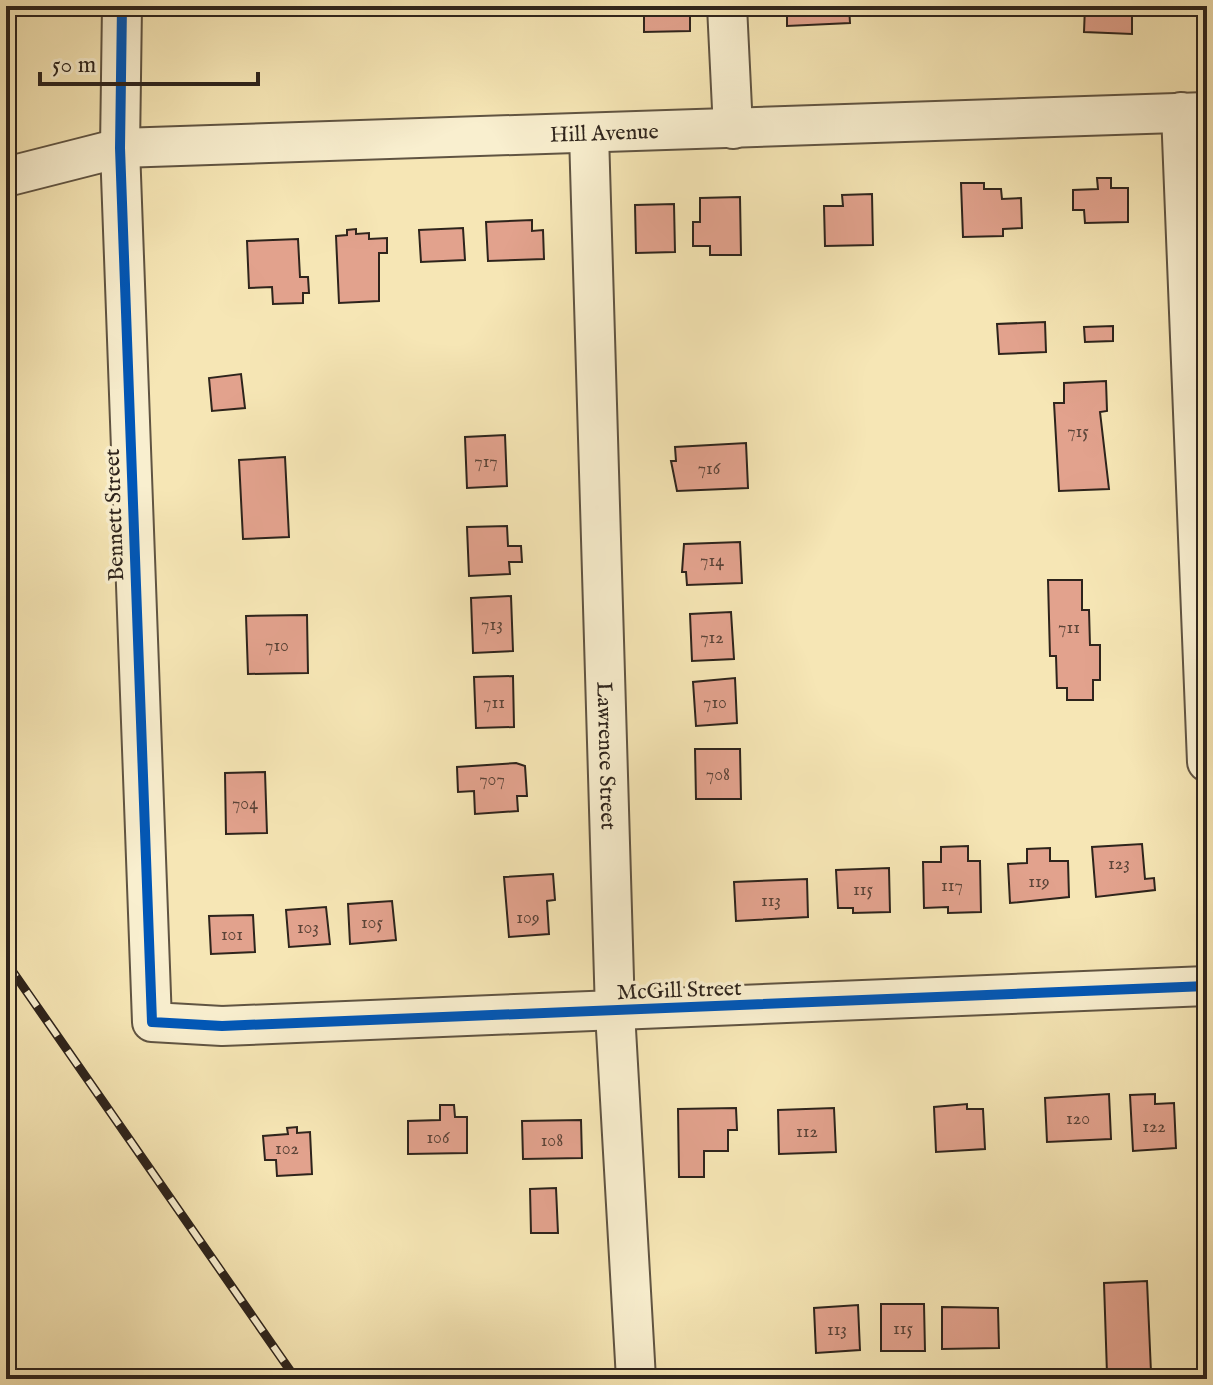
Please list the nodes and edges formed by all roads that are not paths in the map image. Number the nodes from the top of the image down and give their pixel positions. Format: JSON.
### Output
{"nodes":[{"id":1,"x":122,"y":6,"type":"edge"},
{"id":2,"x":727,"y":6,"type":"edge"},
{"id":3,"x":1194,"y":112,"type":"edge"},
{"id":4,"x":733,"y":129,"type":"junction"},
{"id":5,"x":589,"y":134,"type":"junction"},
{"id":6,"x":120,"y":148,"type":"junction"},
{"id":7,"x":6,"y":177,"type":"edge"},
{"id":8,"x":1207,"y":762,"type":"edge"},
{"id":9,"x":1207,"y":986,"type":"edge"},
{"id":10,"x":615,"y":1012,"type":"junction"},
{"id":11,"x":152,"y":1022,"type":"joint"},
{"id":12,"x":636,"y":1379,"type":"edge"}],
"edges":[{"from":1,"to":6,"type":"street","name":"Bennett Street"},
{"from":2,"to":4,"type":"street"},
{"from":3,"to":4,"type":"street","name":"Hill Avenue"},
{"from":3,"to":8,"type":"street"},
{"from":4,"to":5,"type":"street","name":"Hill Avenue"},
{"from":5,"to":6,"type":"street","name":"Hill Avenue"},
{"from":5,"to":10,"type":"street","name":"Lawrence Street"},
{"from":6,"to":7,"type":"street","name":"Hill Avenue"},
{"from":6,"to":11,"type":"street","name":"Bennett Street"},
{"from":9,"to":10,"type":"street","name":"McGill Street"},
{"from":10,"to":11,"type":"street","name":"McGill Street"},
{"from":10,"to":12,"type":"street","name":"Lawrence Street"}]}
